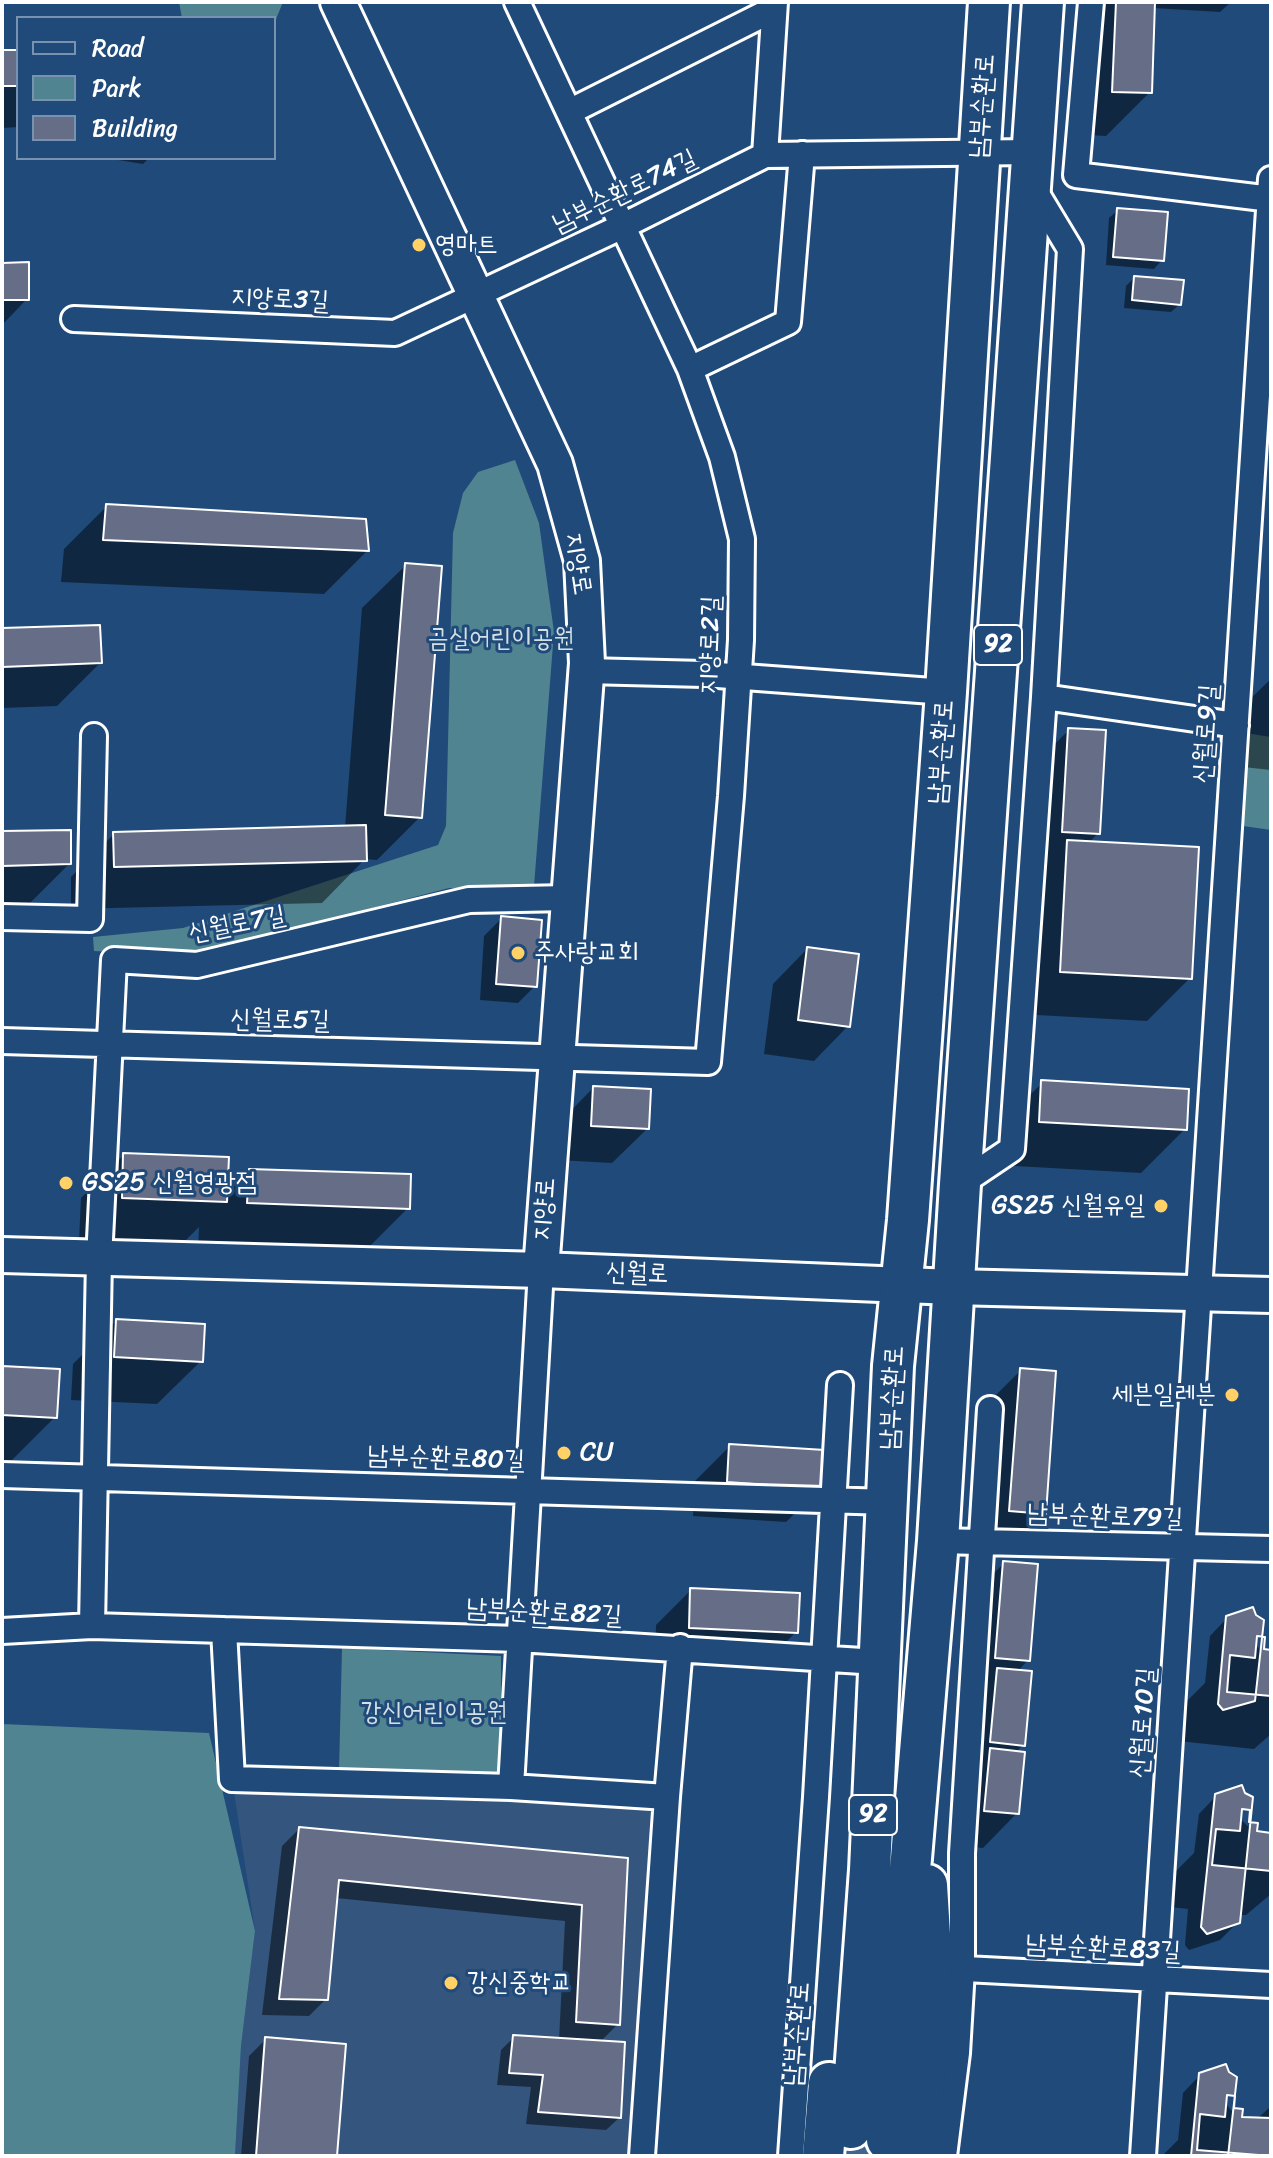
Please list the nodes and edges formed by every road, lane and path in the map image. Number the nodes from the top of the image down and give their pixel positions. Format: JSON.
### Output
{"nodes":[{"id":1,"x":338,"y":2,"type":"edge"},
{"id":2,"x":989,"y":2,"type":"edge"},
{"id":3,"x":1043,"y":2,"type":"edge"},
{"id":4,"x":1091,"y":2,"type":"edge"},
{"id":5,"x":518,"y":3,"type":"edge"},
{"id":6,"x":774,"y":6,"type":"edge"},
{"id":7,"x":569,"y":112,"type":"junction"},
{"id":8,"x":980,"y":153,"type":"junction"},
{"id":9,"x":802,"y":154,"type":"junction"},
{"id":10,"x":765,"y":155,"type":"junction"},
{"id":11,"x":1032,"y":168,"type":"junction"},
{"id":12,"x":1271,"y":193,"type":"edge"},
{"id":13,"x":623,"y":226,"type":"junction"},
{"id":14,"x":475,"y":294,"type":"junction"},
{"id":15,"x":74,"y":319,"type":"dead end"},
{"id":16,"x":690,"y":369,"type":"junction"},
{"id":17,"x":1260,"y":525,"type":"edge"},
{"id":18,"x":586,"y":671,"type":"junction"},
{"id":19,"x":739,"y":678,"type":"junction"},
{"id":20,"x":946,"y":692,"type":"junction"},
{"id":21,"x":1044,"y":697,"type":"junction"},
{"id":22,"x":1236,"y":725,"type":"junction"},
{"id":23,"x":94,"y":736,"type":"dead end"},
{"id":24,"x":569,"y":898,"type":"junction"},
{"id":25,"x":2,"y":917,"type":"edge"},
{"id":26,"x":2,"y":1041,"type":"edge"},
{"id":27,"x":111,"y":1045,"type":"junction"},
{"id":28,"x":557,"y":1056,"type":"junction"},
{"id":29,"x":960,"y":1184,"type":"junction"},
{"id":30,"x":2,"y":1255,"type":"edge"},
{"id":31,"x":99,"y":1259,"type":"junction"},
{"id":32,"x":541,"y":1270,"type":"junction"},
{"id":33,"x":901,"y":1285,"type":"junction"},
{"id":34,"x":953,"y":1287,"type":"junction"},
{"id":35,"x":1199,"y":1293,"type":"junction"},
{"id":36,"x":1271,"y":1295,"type":"edge"},
{"id":37,"x":840,"y":1385,"type":"dead end"},
{"id":38,"x":990,"y":1409,"type":"dead end"},
{"id":39,"x":2,"y":1475,"type":"edge"},
{"id":40,"x":95,"y":1476,"type":"junction"},
{"id":41,"x":528,"y":1490,"type":"junction"},
{"id":42,"x":833,"y":1500,"type":"junction"},
{"id":43,"x":889,"y":1502,"type":"junction"},
{"id":44,"x":938,"y":1541,"type":"junction"},
{"id":45,"x":983,"y":1542,"type":"junction"},
{"id":46,"x":1182,"y":1548,"type":"junction"},
{"id":47,"x":1271,"y":1549,"type":"edge"},
{"id":48,"x":92,"y":1626,"type":"junction"},
{"id":49,"x":224,"y":1630,"type":"junction"},
{"id":50,"x":2,"y":1631,"type":"edge"},
{"id":51,"x":519,"y":1639,"type":"junction"},
{"id":52,"x":680,"y":1647,"type":"junction"},
{"id":53,"x":843,"y":1660,"type":"junction"},
{"id":54,"x":918,"y":1758,"type":"junction"},
{"id":55,"x":511,"y":1787,"type":"junction"},
{"id":56,"x":667,"y":1797,"type":"junction"},
{"id":57,"x":947,"y":1968,"type":"junction"},
{"id":58,"x":1155,"y":1981,"type":"junction"},
{"id":59,"x":1271,"y":1985,"type":"edge"},
{"id":60,"x":855,"y":2129,"type":"edge"},
{"id":61,"x":642,"y":2156,"type":"edge"},
{"id":62,"x":791,"y":2156,"type":"edge"},
{"id":63,"x":823,"y":2156,"type":"edge"},
{"id":64,"x":944,"y":2156,"type":"edge"},
{"id":65,"x":1143,"y":2156,"type":"edge"}],
"edges":[{"from":1,"to":14,"type":"street","name":"지양로"},
{"from":2,"to":8,"type":"main road","name":"남부순환로","number":"92"},
{"from":3,"to":11,"type":"main road","name":"남부순환로","number":"92"},
{"from":4,"to":12,"type":"street"},
{"from":5,"to":7,"type":"street","name":"지양로2길"},
{"from":6,"to":7,"type":"street"},
{"from":6,"to":10,"type":"street"},
{"from":7,"to":13,"type":"street","name":"지양로2길"},
{"from":8,"to":9,"type":"street","name":"남부순환로74길"},
{"from":8,"to":11,"type":"street","name":"남부순환로74길"},
{"from":8,"to":20,"type":"main road","name":"남부순환로","number":"92"},
{"from":9,"to":10,"type":"street","name":"남부순환로74길"},
{"from":9,"to":16,"type":"street"},
{"from":10,"to":13,"type":"street","name":"남부순환로74길"},
{"from":11,"to":21,"type":"street"},
{"from":11,"to":29,"type":"main road","name":"남부순환로","number":"92"},
{"from":12,"to":17,"type":"street","name":"신월로9길"},
{"from":13,"to":14,"type":"street","name":"남부순환로74길"},
{"from":13,"to":16,"type":"street","name":"지양로2길"},
{"from":14,"to":15,"type":"street","name":"지양로3길"},
{"from":14,"to":18,"type":"street","name":"지양로"},
{"from":16,"to":19,"type":"street","name":"지양로2길"},
{"from":17,"to":22,"type":"street","name":"신월로9길"},
{"from":18,"to":19,"type":"street"},
{"from":18,"to":24,"type":"street","name":"지양로"},
{"from":19,"to":20,"type":"street"},
{"from":19,"to":28,"type":"street","name":"지양로2길"},
{"from":20,"to":33,"type":"main road","name":"남부순환로","number":"92"},
{"from":21,"to":22,"type":"street"},
{"from":21,"to":29,"type":"street"},
{"from":22,"to":35,"type":"street","name":"신월로9길"},
{"from":23,"to":25,"type":"street"},
{"from":24,"to":27,"type":"street","name":"신월로7길"},
{"from":24,"to":28,"type":"street","name":"지양로"},
{"from":26,"to":27,"type":"street","name":"신월로5길"},
{"from":27,"to":28,"type":"street","name":"신월로5길"},
{"from":27,"to":31,"type":"street","name":"신월로7길"},
{"from":28,"to":32,"type":"street","name":"지양로"},
{"from":29,"to":34,"type":"main road","name":"남부순환로","number":"92"},
{"from":30,"to":31,"type":"street","name":"신월로"},
{"from":31,"to":32,"type":"street","name":"신월로"},
{"from":31,"to":40,"type":"street","name":"신월로7길"},
{"from":32,"to":33,"type":"street","name":"신월로"},
{"from":32,"to":41,"type":"street"},
{"from":33,"to":34,"type":"street","name":"신월로"},
{"from":33,"to":43,"type":"main road","name":"남부순환로","number":"92"},
{"from":34,"to":35,"type":"street","name":"신월로"},
{"from":34,"to":44,"type":"main road","name":"남부순환로","number":"92"},
{"from":35,"to":36,"type":"street","name":"신월로"},
{"from":35,"to":46,"type":"street","name":"신월로10길"},
{"from":37,"to":42,"type":"street","name":"남부순환로"},
{"from":38,"to":45,"type":"street","name":"남부순환로"},
{"from":39,"to":40,"type":"street","name":"남부순환로80길"},
{"from":40,"to":41,"type":"street","name":"남부순환로80길"},
{"from":40,"to":48,"type":"street","name":"신월로7길"},
{"from":41,"to":42,"type":"street","name":"남부순환로80길"},
{"from":41,"to":51,"type":"street"},
{"from":42,"to":43,"type":"street","name":"남부순환로80길"},
{"from":42,"to":53,"type":"street","name":"남부순환로"},
{"from":43,"to":53,"type":"main road","name":"남부순환로"},
{"from":43,"to":60,"type":"main road","name":"남부순환로","number":"92"},
{"from":44,"to":45,"type":"street","name":"남부순환로79길"},
{"from":44,"to":54,"type":"main road","name":"남부순환로","number":"92"},
{"from":45,"to":46,"type":"street","name":"남부순환로79길"},
{"from":45,"to":57,"type":"street","name":"남부순환로"},
{"from":46,"to":47,"type":"street","name":"남부순환로79길"},
{"from":46,"to":58,"type":"street","name":"신월로10길"},
{"from":48,"to":49,"type":"street","name":"남부순환로82길"},
{"from":48,"to":50,"type":"street","name":"남부순환로82길"},
{"from":49,"to":51,"type":"street","name":"남부순환로82길"},
{"from":49,"to":55,"type":"street"},
{"from":51,"to":52,"type":"street","name":"남부순환로82길"},
{"from":51,"to":55,"type":"street"},
{"from":52,"to":53,"type":"street","name":"남부순환로82길"},
{"from":52,"to":56,"type":"street"},
{"from":53,"to":60,"type":"main road","name":"남부순환로"},
{"from":54,"to":57,"type":"main road","name":"남부순환로"},
{"from":54,"to":60,"type":"main road","name":"남부순환로","number":"92"},
{"from":55,"to":56,"type":"street"},
{"from":56,"to":61,"type":"street"},
{"from":57,"to":58,"type":"street","name":"남부순환로83길"},
{"from":57,"to":60,"type":"main road","name":"남부순환로"},
{"from":57,"to":64,"type":"street","name":"남부순환로"},
{"from":58,"to":59,"type":"street","name":"남부순환로83길"},
{"from":58,"to":65,"type":"street","name":"신월로10길"},
{"from":60,"to":62,"type":"street","name":"남부순환로"},
{"from":60,"to":63,"type":"main road","name":"남부순환로"}]}
